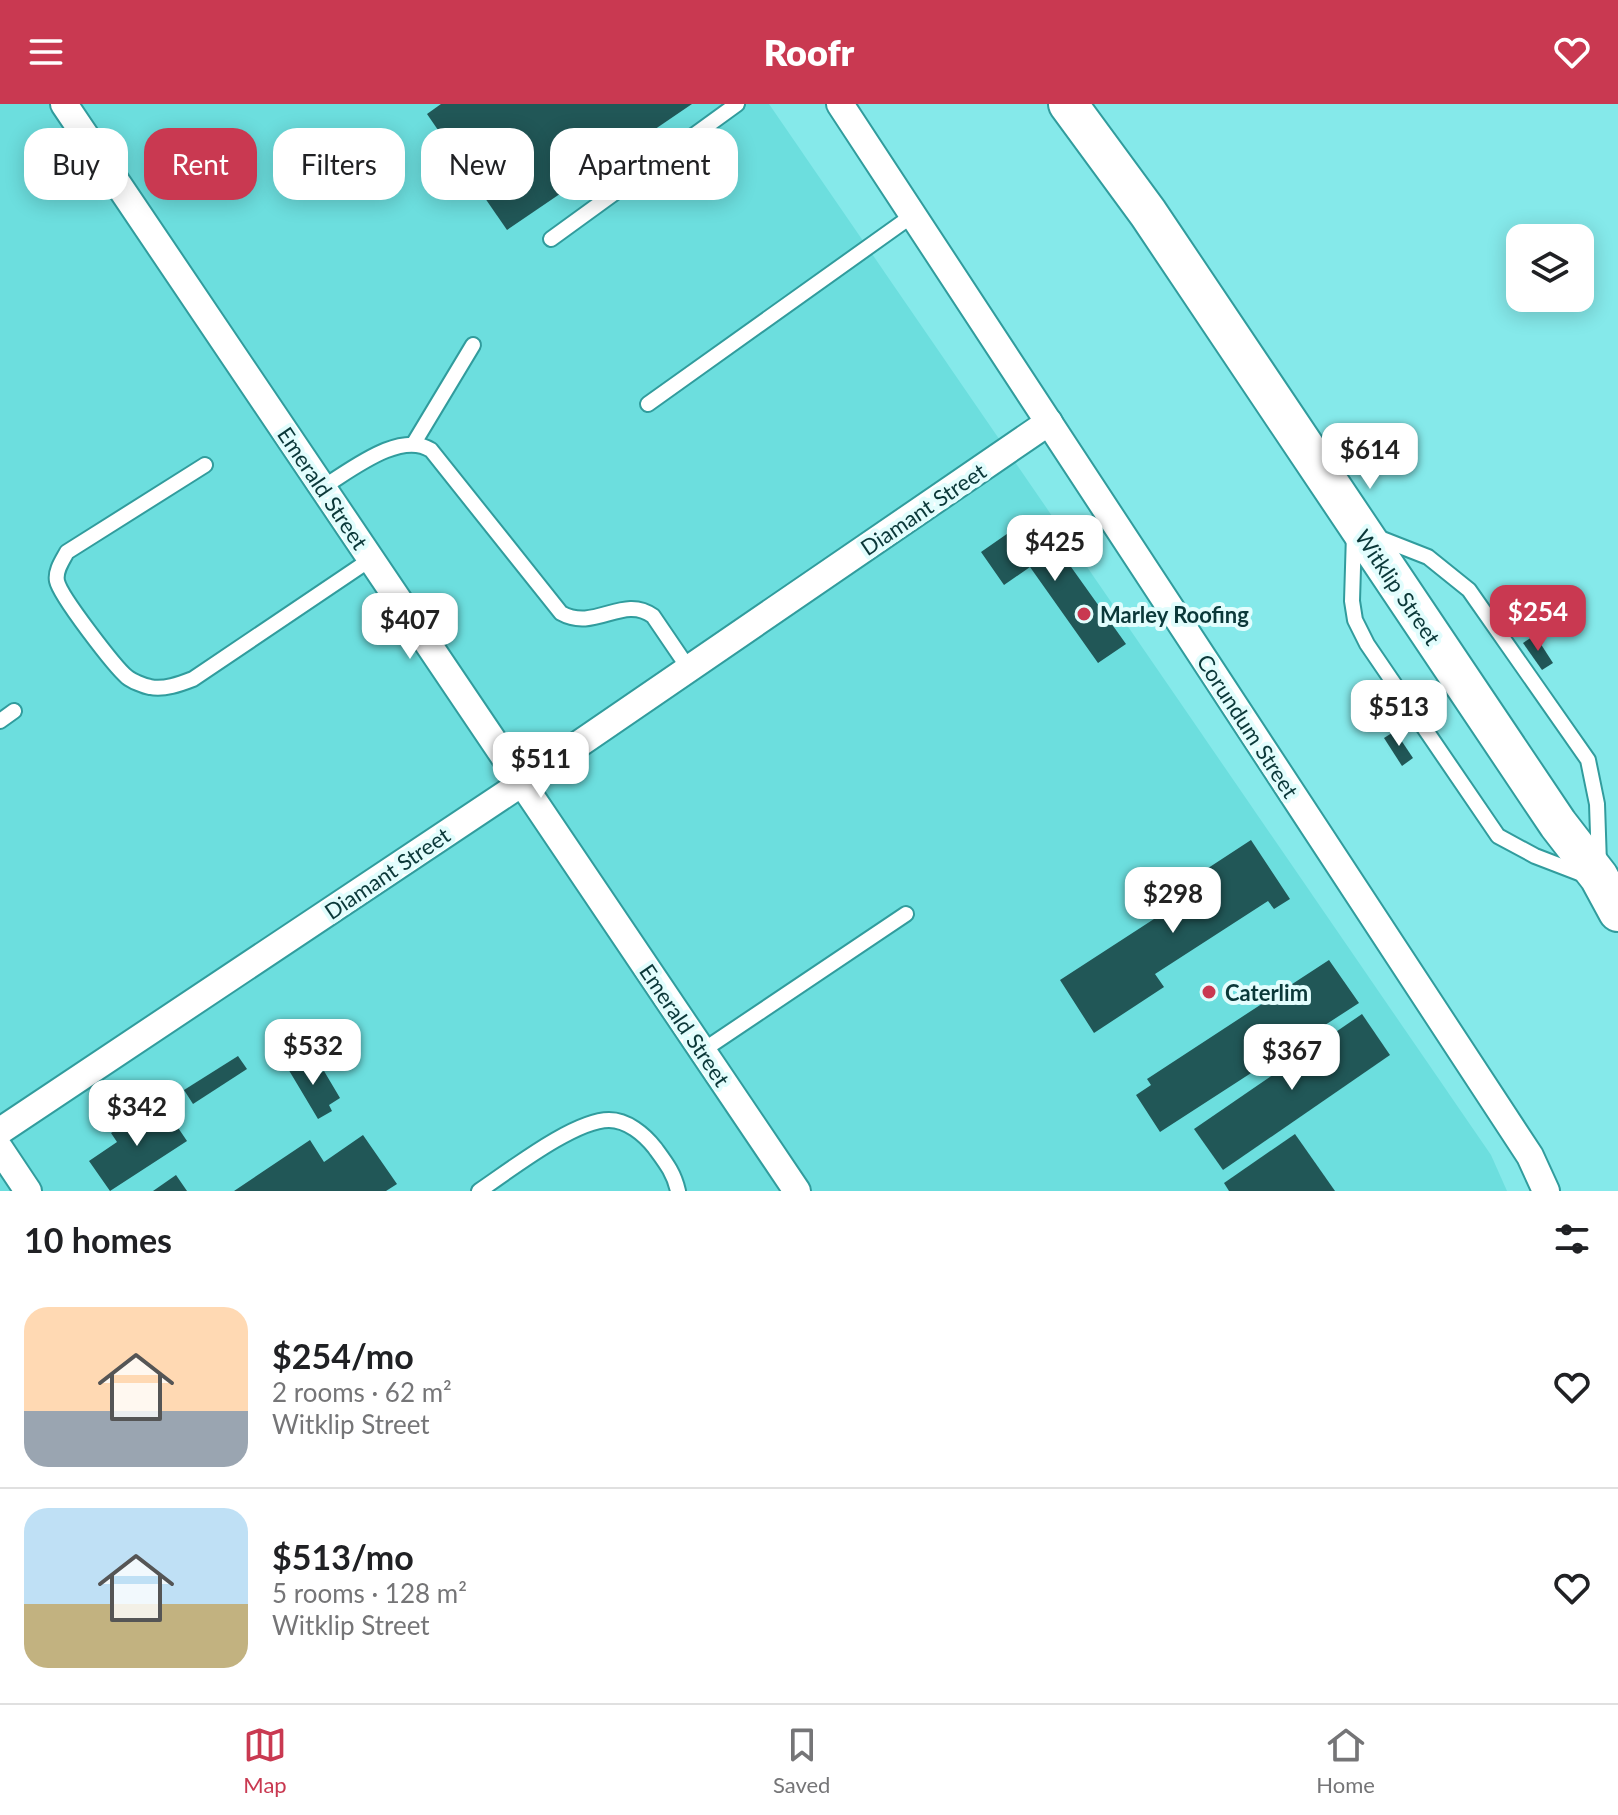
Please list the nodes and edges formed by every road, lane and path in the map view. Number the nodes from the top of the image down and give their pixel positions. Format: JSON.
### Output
{"nodes":[{"id":1,"x":64,"y":104,"type":"edge"},
{"id":2,"x":737,"y":104,"type":"edge"},
{"id":3,"x":840,"y":104,"type":"edge"},
{"id":4,"x":1068,"y":104,"type":"edge"},
{"id":5,"x":913,"y":215,"type":"junction"},
{"id":6,"x":551,"y":239,"type":"dead end"},
{"id":7,"x":473,"y":345,"type":"dead end"},
{"id":8,"x":648,"y":404,"type":"dead end"},
{"id":9,"x":1049,"y":422,"type":"junction"},
{"id":10,"x":414,"y":443,"type":"junction"},
{"id":11,"x":205,"y":465,"type":"dead end"},
{"id":12,"x":323,"y":487,"type":"junction"},
{"id":13,"x":1356,"y":526,"type":"junction"},
{"id":14,"x":371,"y":559,"type":"junction"},
{"id":15,"x":689,"y":669,"type":"junction"},
{"id":16,"x":14,"y":711,"type":"dead end"},
{"id":17,"x":0,"y":721,"type":"edge"},
{"id":18,"x":522,"y":783,"type":"junction"},
{"id":19,"x":1606,"y":890,"type":"edge"},
{"id":20,"x":906,"y":914,"type":"dead end"},
{"id":21,"x":702,"y":1051,"type":"junction"},
{"id":22,"x":0,"y":1131,"type":"edge"},
{"id":23,"x":479,"y":1191,"type":"edge"},
{"id":24,"x":678,"y":1191,"type":"edge"},
{"id":25,"x":797,"y":1191,"type":"edge"},
{"id":26,"x":1546,"y":1191,"type":"edge"}],
"edges":[{"from":1,"to":12,"type":"street","name":"Emerald Street"},
{"from":2,"to":6,"type":"lane"},
{"from":3,"to":5,"type":"street","name":"Corundum Street"},
{"from":4,"to":13,"type":"main road","name":"Witklip Street"},
{"from":5,"to":8,"type":"lane"},
{"from":5,"to":9,"type":"street","name":"Corundum Street"},
{"from":7,"to":10,"type":"lane"},
{"from":9,"to":15,"type":"street","name":"Diamant Street"},
{"from":9,"to":26,"type":"street","name":"Corundum Street"},
{"from":10,"to":12,"type":"lane"},
{"from":10,"to":15,"type":"lane"},
{"from":11,"to":14,"type":"lane"},
{"from":12,"to":14,"type":"street","name":"Emerald Street"},
{"from":13,"to":19,"type":"main road","name":"Witklip Street"},
{"from":13,"to":19,"type":"lane"},
{"from":13,"to":19,"type":"lane"},
{"from":14,"to":18,"type":"street","name":"Emerald Street"},
{"from":15,"to":18,"type":"street","name":"Diamant Street"},
{"from":16,"to":17,"type":"lane"},
{"from":18,"to":21,"type":"street","name":"Emerald Street"},
{"from":18,"to":22,"type":"street","name":"Diamant Street"},
{"from":20,"to":21,"type":"lane"},
{"from":21,"to":25,"type":"street","name":"Emerald Street"},
{"from":23,"to":24,"type":"lane"}]}
